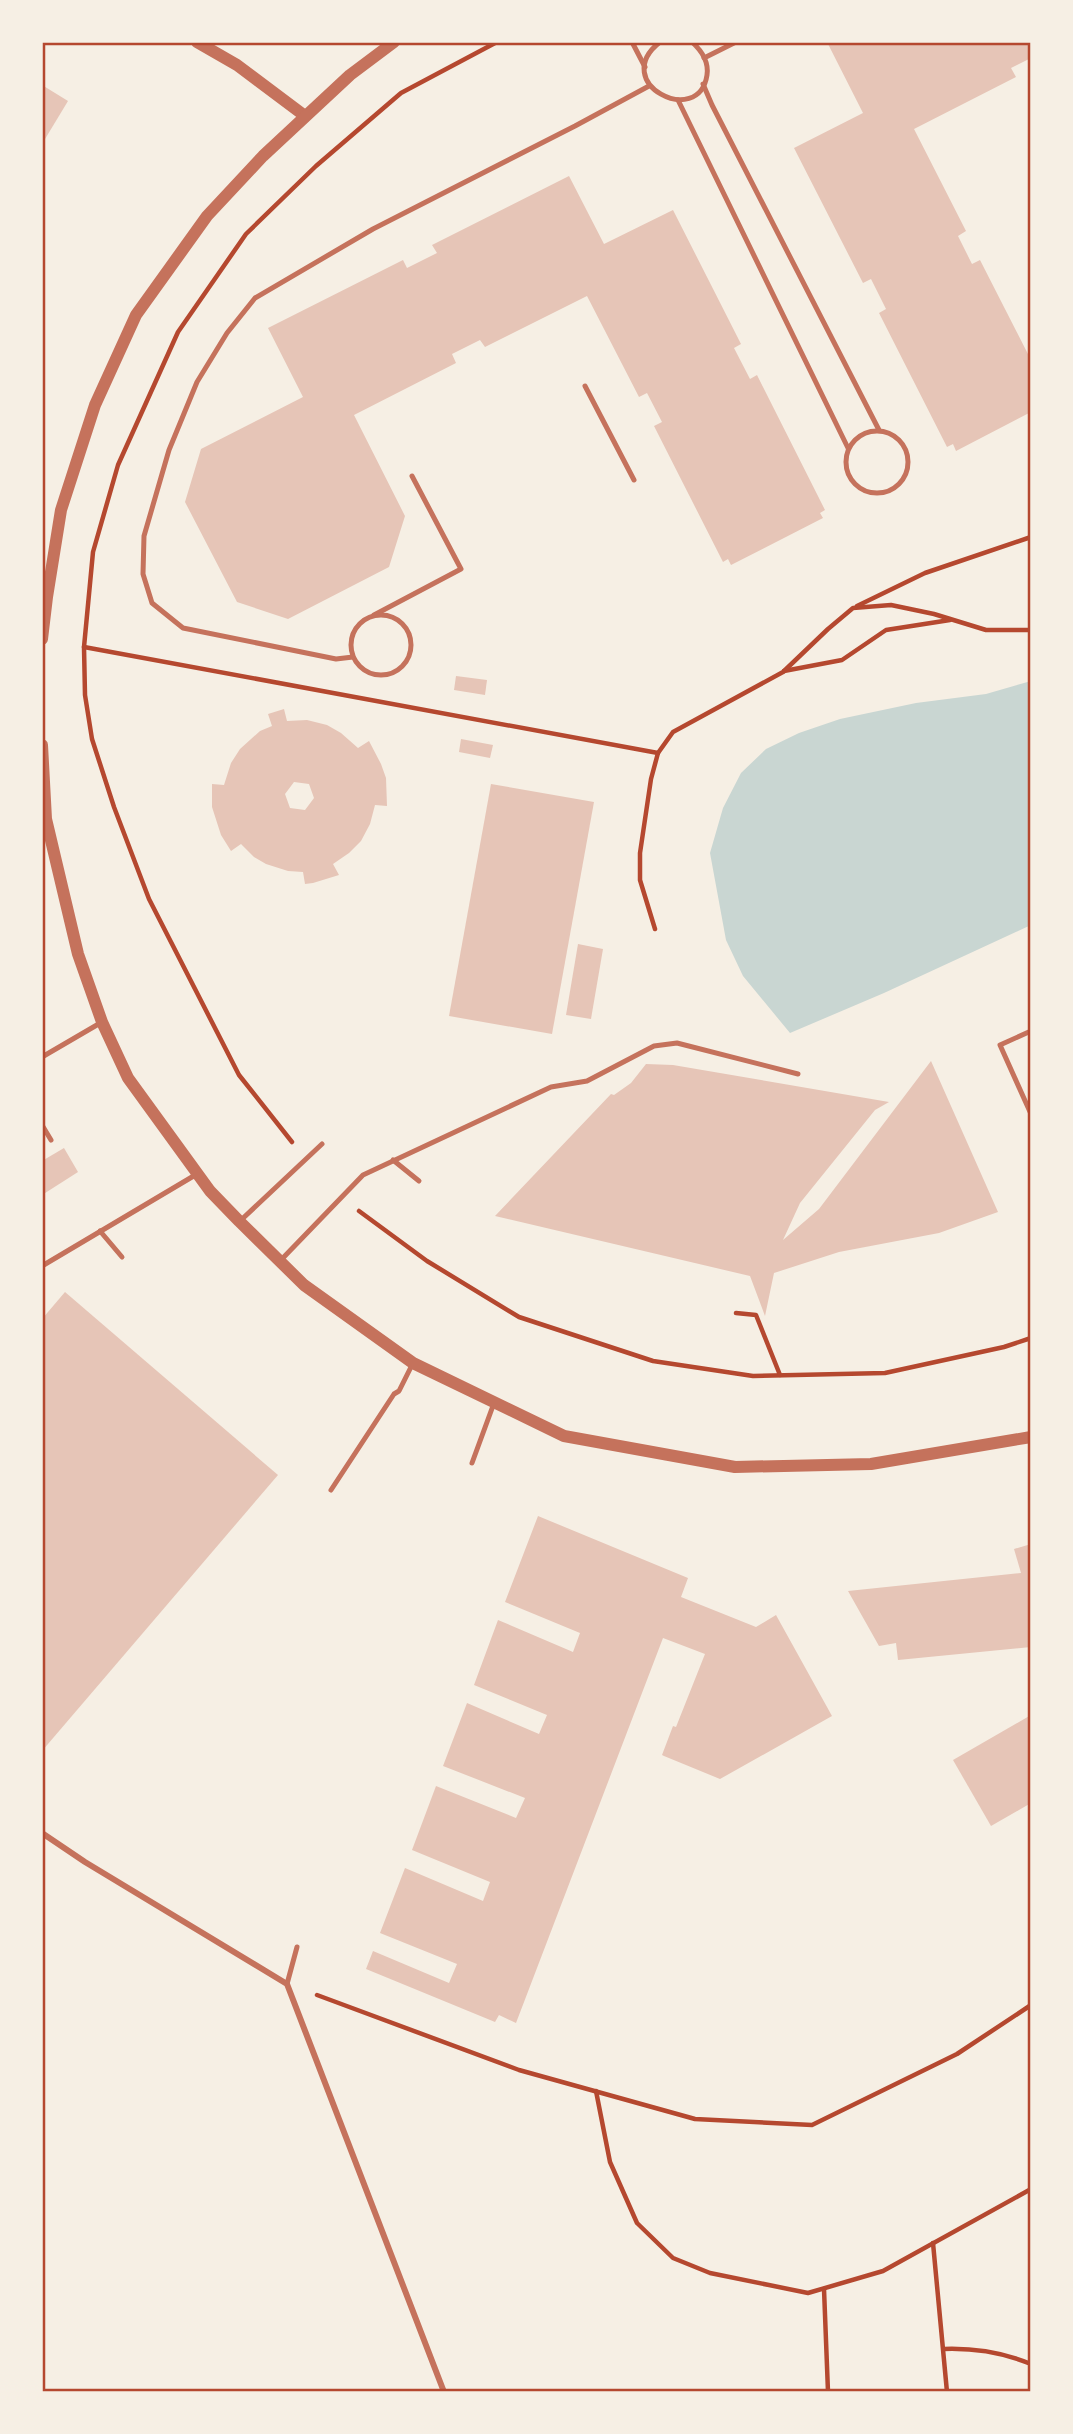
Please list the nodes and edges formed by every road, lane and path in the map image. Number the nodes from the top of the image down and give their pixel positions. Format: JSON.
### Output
{"nodes":[{"id":1,"x":197,"y":42,"type":"edge"},
{"id":2,"x":394,"y":42,"type":"edge"},
{"id":3,"x":497,"y":42,"type":"edge"},
{"id":4,"x":632,"y":42,"type":"edge"},
{"id":5,"x":660,"y":42,"type":"edge"},
{"id":6,"x":736,"y":42,"type":"edge"},
{"id":7,"x":693,"y":43,"type":"edge"},
{"id":8,"x":705,"y":58,"type":"junction"},
{"id":9,"x":646,"y":68,"type":"junction"},
{"id":10,"x":703,"y":83,"type":"junction"},
{"id":11,"x":649,"y":86,"type":"junction"},
{"id":12,"x":678,"y":100,"type":"junction"},
{"id":13,"x":305,"y":116,"type":"junction"},
{"id":14,"x":585,"y":386,"type":"dead end"},
{"id":15,"x":879,"y":430,"type":"junction"},
{"id":16,"x":848,"y":448,"type":"junction"},
{"id":17,"x":412,"y":475,"type":"dead end"},
{"id":18,"x":634,"y":480,"type":"dead end"},
{"id":19,"x":1031,"y":537,"type":"edge"},
{"id":20,"x":853,"y":608,"type":"junction"},
{"id":21,"x":374,"y":615,"type":"junction"},
{"id":22,"x":951,"y":620,"type":"junction"},
{"id":23,"x":1031,"y":630,"type":"edge"},
{"id":24,"x":42,"y":639,"type":"edge"},
{"id":25,"x":84,"y":647,"type":"junction"},
{"id":26,"x":353,"y":657,"type":"junction"},
{"id":27,"x":783,"y":671,"type":"junction"},
{"id":28,"x":42,"y":745,"type":"edge"},
{"id":29,"x":658,"y":753,"type":"junction"},
{"id":30,"x":43,"y":784,"type":"edge"},
{"id":31,"x":655,"y":929,"type":"dead end"},
{"id":32,"x":102,"y":1022,"type":"junction"},
{"id":33,"x":1031,"y":1031,"type":"edge"},
{"id":34,"x":42,"y":1057,"type":"edge"},
{"id":35,"x":798,"y":1074,"type":"dead end"},
{"id":36,"x":1031,"y":1114,"type":"edge"},
{"id":37,"x":42,"y":1125,"type":"edge"},
{"id":38,"x":51,"y":1140,"type":"dead end"},
{"id":39,"x":322,"y":1144,"type":"dead end"},
{"id":40,"x":306,"y":1159,"type":"junction"},
{"id":41,"x":393,"y":1160,"type":"junction"},
{"id":42,"x":197,"y":1174,"type":"junction"},
{"id":43,"x":419,"y":1181,"type":"dead end"},
{"id":44,"x":342,"y":1196,"type":"junction"},
{"id":45,"x":239,"y":1221,"type":"junction"},
{"id":46,"x":100,"y":1231,"type":"junction"},
{"id":47,"x":122,"y":1257,"type":"dead end"},
{"id":48,"x":280,"y":1261,"type":"junction"},
{"id":49,"x":42,"y":1266,"type":"edge"},
{"id":50,"x":736,"y":1313,"type":"dead end"},
{"id":51,"x":1031,"y":1338,"type":"edge"},
{"id":52,"x":413,"y":1363,"type":"junction"},
{"id":53,"x":780,"y":1375,"type":"junction"},
{"id":54,"x":494,"y":1403,"type":"junction"},
{"id":55,"x":1031,"y":1437,"type":"edge"},
{"id":56,"x":472,"y":1463,"type":"dead end"},
{"id":57,"x":331,"y":1490,"type":"dead end"},
{"id":58,"x":42,"y":1833,"type":"edge"},
{"id":59,"x":297,"y":1947,"type":"dead end"},
{"id":60,"x":287,"y":1984,"type":"junction"},
{"id":61,"x":1031,"y":2005,"type":"edge"},
{"id":62,"x":596,"y":2091,"type":"junction"},
{"id":63,"x":1031,"y":2189,"type":"edge"},
{"id":64,"x":933,"y":2243,"type":"junction"},
{"id":65,"x":824,"y":2289,"type":"junction"},
{"id":66,"x":944,"y":2349,"type":"junction"},
{"id":67,"x":1031,"y":2364,"type":"edge"},
{"id":68,"x":444,"y":2392,"type":"edge"},
{"id":69,"x":828,"y":2392,"type":"edge"},
{"id":70,"x":947,"y":2392,"type":"edge"}],
"edges":[{"from":1,"to":13,"type":"street"},
{"from":2,"to":13,"type":"street"},
{"from":3,"to":25,"type":"path"},
{"from":4,"to":9,"type":"lane"},
{"from":5,"to":9,"type":"lane"},
{"from":6,"to":8,"type":"lane"},
{"from":7,"to":8,"type":"lane"},
{"from":8,"to":10,"type":"lane"},
{"from":9,"to":11,"type":"lane"},
{"from":10,"to":12,"type":"lane"},
{"from":10,"to":15,"type":"lane"},
{"from":11,"to":12,"type":"lane"},
{"from":11,"to":26,"type":"lane"},
{"from":12,"to":16,"type":"lane"},
{"from":13,"to":24,"type":"street"},
{"from":14,"to":18,"type":"lane"},
{"from":15,"to":16,"type":"lane"},
{"from":15,"to":16,"type":"lane"},
{"from":17,"to":21,"type":"lane"},
{"from":19,"to":20,"type":"path"},
{"from":20,"to":22,"type":"path"},
{"from":20,"to":27,"type":"path"},
{"from":21,"to":26,"type":"lane"},
{"from":21,"to":26,"type":"lane"},
{"from":22,"to":23,"type":"path"},
{"from":22,"to":27,"type":"path"},
{"from":25,"to":29,"type":"path"},
{"from":25,"to":40,"type":"path"},
{"from":27,"to":29,"type":"path"},
{"from":28,"to":30,"type":"street"},
{"from":29,"to":31,"type":"path"},
{"from":30,"to":32,"type":"street"},
{"from":32,"to":34,"type":"lane"},
{"from":32,"to":42,"type":"street"},
{"from":33,"to":36,"type":"lane"},
{"from":35,"to":41,"type":"lane"},
{"from":37,"to":38,"type":"lane"},
{"from":39,"to":40,"type":"lane"},
{"from":40,"to":45,"type":"lane"},
{"from":41,"to":43,"type":"lane"},
{"from":41,"to":44,"type":"lane"},
{"from":42,"to":45,"type":"street"},
{"from":42,"to":46,"type":"lane"},
{"from":44,"to":48,"type":"lane"},
{"from":44,"to":53,"type":"path"},
{"from":45,"to":48,"type":"street"},
{"from":46,"to":47,"type":"lane"},
{"from":46,"to":49,"type":"lane"},
{"from":48,"to":52,"type":"street"},
{"from":50,"to":53,"type":"path"},
{"from":51,"to":53,"type":"path"},
{"from":52,"to":54,"type":"street"},
{"from":52,"to":57,"type":"lane"},
{"from":54,"to":55,"type":"street"},
{"from":54,"to":56,"type":"lane"},
{"from":58,"to":60,"type":"street"},
{"from":59,"to":60,"type":"lane"},
{"from":60,"to":62,"type":"path"},
{"from":60,"to":68,"type":"street"},
{"from":61,"to":62,"type":"path"},
{"from":62,"to":65,"type":"path"},
{"from":63,"to":64,"type":"path"},
{"from":64,"to":65,"type":"path"},
{"from":64,"to":66,"type":"path"},
{"from":65,"to":69,"type":"path"},
{"from":66,"to":67,"type":"path"},
{"from":66,"to":70,"type":"path"}]}
